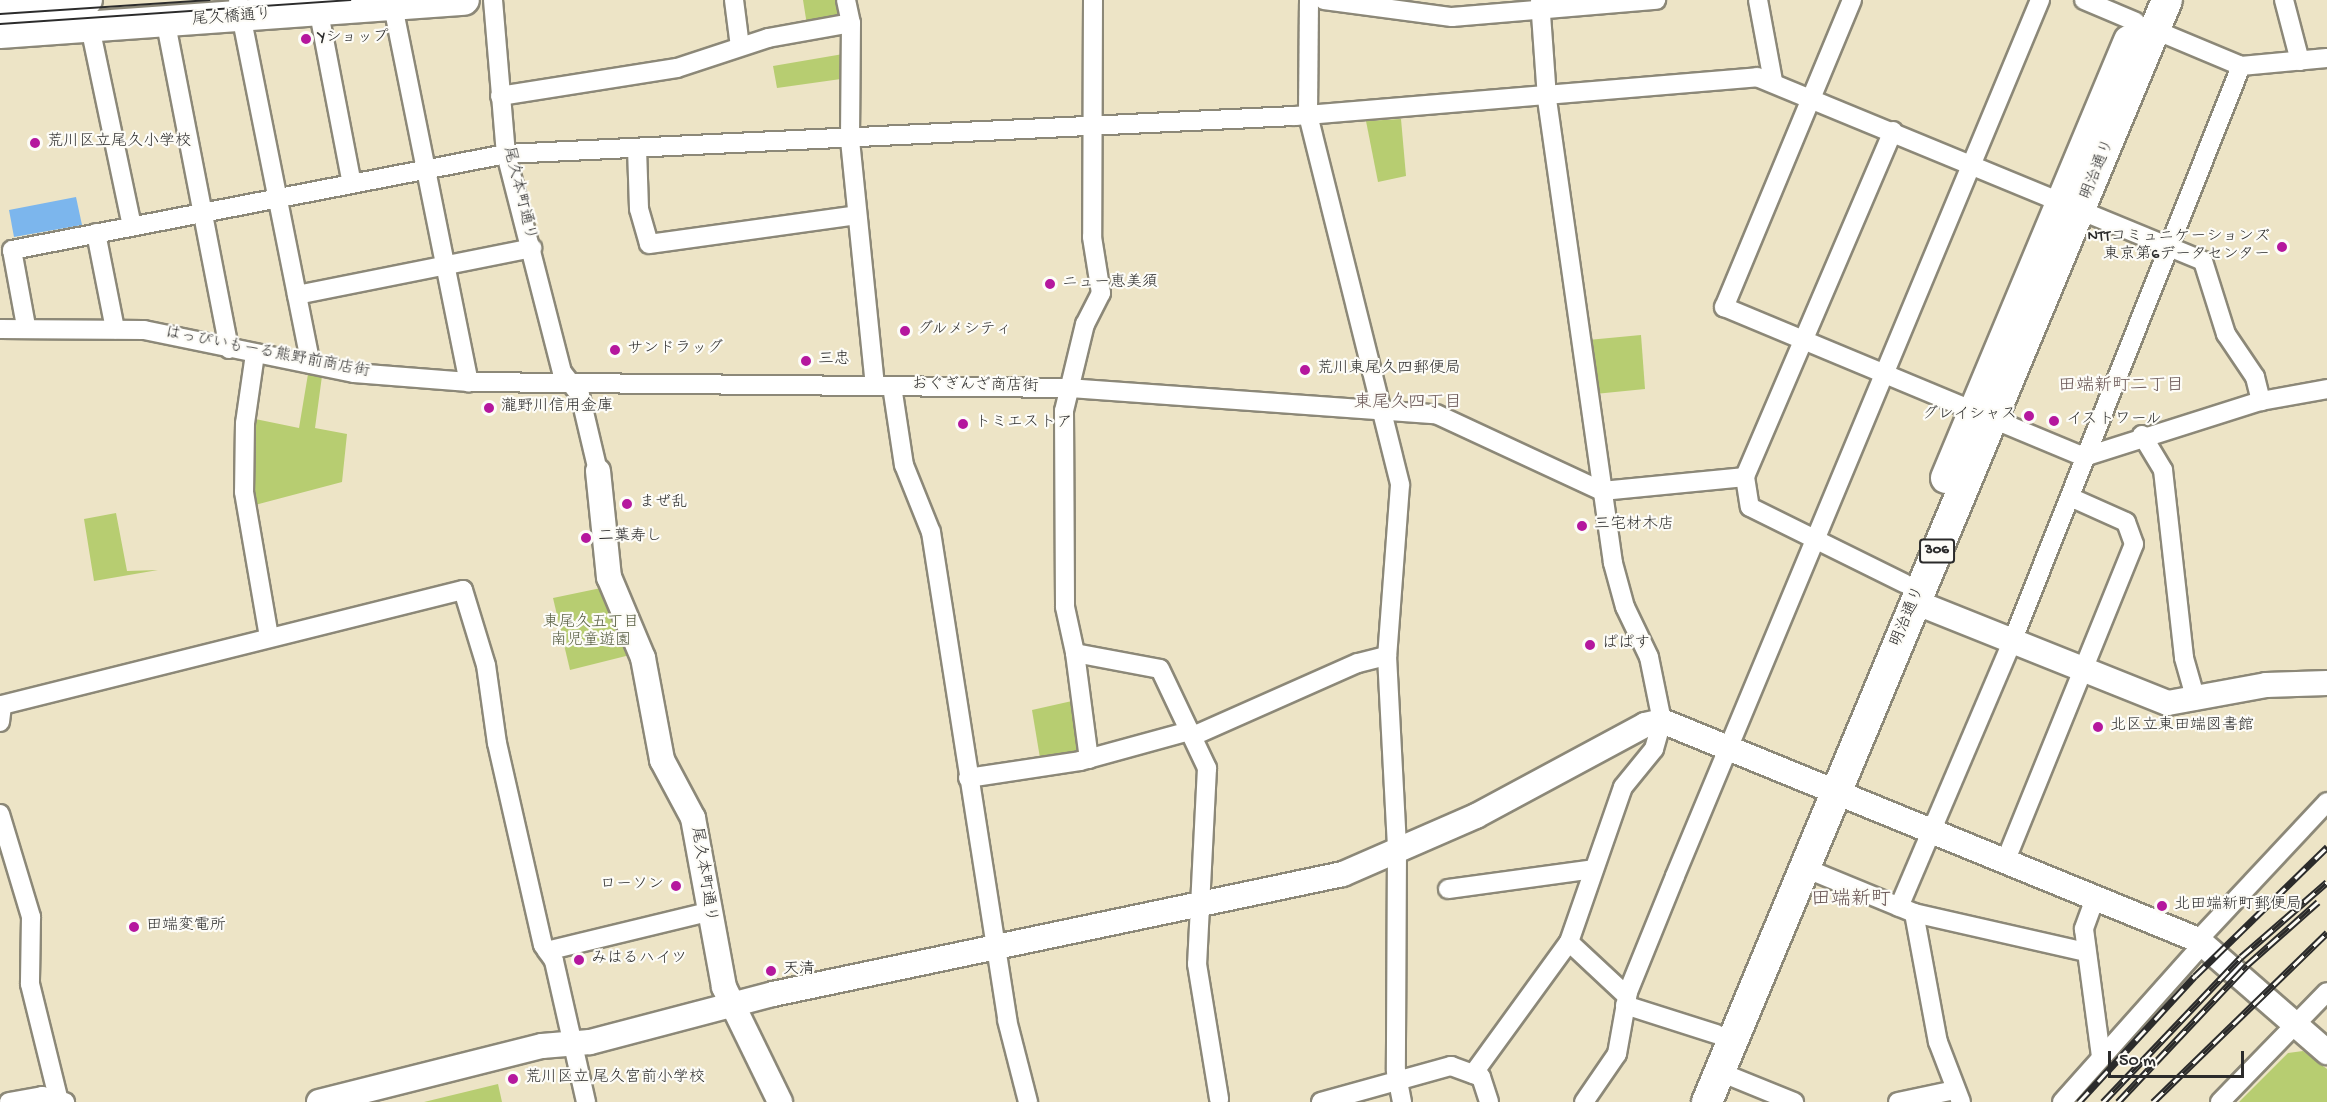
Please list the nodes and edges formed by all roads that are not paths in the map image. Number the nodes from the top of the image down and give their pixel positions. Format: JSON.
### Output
{"nodes":[{"id":1,"x":464,"y":0,"type":"edge"},
{"id":2,"x":494,"y":0,"type":"edge"},
{"id":3,"x":734,"y":0,"type":"edge"},
{"id":4,"x":846,"y":0,"type":"edge"},
{"id":5,"x":1093,"y":0,"type":"edge"},
{"id":6,"x":1310,"y":0,"type":"edge"},
{"id":7,"x":1324,"y":0,"type":"edge"},
{"id":8,"x":1656,"y":0,"type":"edge"},
{"id":9,"x":1758,"y":0,"type":"edge"},
{"id":10,"x":1852,"y":0,"type":"edge"},
{"id":11,"x":2040,"y":0,"type":"edge"},
{"id":12,"x":2084,"y":0,"type":"edge"},
{"id":13,"x":2168,"y":0,"type":"edge"},
{"id":14,"x":2284,"y":0,"type":"edge"},
{"id":15,"x":0,"y":4,"type":"edge"},
{"id":16,"x":393,"y":6,"type":"junction"},
{"id":17,"x":1541,"y":6,"type":"edge"},
{"id":18,"x":87,"y":7,"type":"edge"},
{"id":19,"x":239,"y":9,"type":"edge"},
{"id":20,"x":318,"y":13,"type":"junction"},
{"id":21,"x":2146,"y":17,"type":"edge"},
{"id":22,"x":851,"y":23,"type":"junction"},
{"id":23,"x":166,"y":24,"type":"junction"},
{"id":24,"x":0,"y":33,"type":"edge"},
{"id":25,"x":740,"y":47,"type":"junction"},
{"id":26,"x":2327,"y":58,"type":"edge"},
{"id":27,"x":2300,"y":61,"type":"junction"},
{"id":28,"x":2241,"y":66,"type":"junction"},
{"id":29,"x":1773,"y":81,"type":"junction"},
{"id":30,"x":500,"y":96,"type":"junction"},
{"id":31,"x":1547,"y":98,"type":"junction"},
{"id":32,"x":1813,"y":98,"type":"junction"},
{"id":33,"x":1308,"y":115,"type":"junction"},
{"id":34,"x":1093,"y":128,"type":"junction"},
{"id":35,"x":1893,"y":132,"type":"junction"},
{"id":36,"x":850,"y":140,"type":"junction"},
{"id":37,"x":637,"y":148,"type":"junction"},
{"id":38,"x":506,"y":154,"type":"junction"},
{"id":39,"x":1973,"y":165,"type":"junction"},
{"id":40,"x":426,"y":169,"type":"junction"},
{"id":41,"x":352,"y":184,"type":"junction"},
{"id":42,"x":277,"y":198,"type":"junction"},
{"id":43,"x":2072,"y":207,"type":"junction"},
{"id":44,"x":202,"y":213,"type":"junction"},
{"id":45,"x":857,"y":215,"type":"junction"},
{"id":46,"x":132,"y":226,"type":"junction"},
{"id":47,"x":96,"y":233,"type":"junction"},
{"id":48,"x":532,"y":248,"type":"junction"},
{"id":49,"x":2170,"y":248,"type":"junction"},
{"id":50,"x":446,"y":265,"type":"junction"},
{"id":51,"x":297,"y":295,"type":"junction"},
{"id":52,"x":27,"y":326,"type":"junction"},
{"id":53,"x":0,"y":329,"type":"edge"},
{"id":54,"x":115,"y":329,"type":"junction"},
{"id":55,"x":1806,"y":341,"type":"junction"},
{"id":56,"x":228,"y":349,"type":"junction"},
{"id":57,"x":255,"y":354,"type":"junction"},
{"id":58,"x":311,"y":364,"type":"junction"},
{"id":59,"x":1885,"y":375,"type":"junction"},
{"id":60,"x":469,"y":382,"type":"junction"},
{"id":61,"x":570,"y":382,"type":"junction"},
{"id":62,"x":884,"y":386,"type":"junction"},
{"id":63,"x":1069,"y":388,"type":"junction"},
{"id":64,"x":2327,"y":389,"type":"edge"},
{"id":65,"x":2261,"y":401,"type":"junction"},
{"id":66,"x":1380,"y":410,"type":"junction"},
{"id":67,"x":1982,"y":416,"type":"junction"},
{"id":68,"x":2142,"y":435,"type":"junction"},
{"id":69,"x":2084,"y":457,"type":"junction"},
{"id":70,"x":598,"y":471,"type":"joint"},
{"id":71,"x":1745,"y":477,"type":"junction"},
{"id":72,"x":1602,"y":491,"type":"junction"},
{"id":73,"x":2070,"y":497,"type":"junction"},
{"id":74,"x":1815,"y":540,"type":"junction"},
{"id":75,"x":1910,"y":593,"type":"junction"},
{"id":76,"x":269,"y":637,"type":"junction"},
{"id":77,"x":2012,"y":642,"type":"junction"},
{"id":78,"x":1075,"y":653,"type":"junction"},
{"id":79,"x":1387,"y":656,"type":"junction"},
{"id":80,"x":2084,"y":671,"type":"junction"},
{"id":81,"x":2327,"y":683,"type":"edge"},
{"id":82,"x":2196,"y":700,"type":"junction"},
{"id":83,"x":1,"y":711,"type":"edge"},
{"id":84,"x":1662,"y":722,"type":"junction"},
{"id":85,"x":1191,"y":734,"type":"junction"},
{"id":86,"x":1728,"y":748,"type":"junction"},
{"id":87,"x":1089,"y":759,"type":"junction"},
{"id":88,"x":968,"y":778,"type":"junction"},
{"id":89,"x":1826,"y":788,"type":"junction"},
{"id":90,"x":2327,"y":802,"type":"edge"},
{"id":91,"x":0,"y":814,"type":"edge"},
{"id":92,"x":1928,"y":830,"type":"junction"},
{"id":93,"x":1397,"y":850,"type":"junction"},
{"id":94,"x":2005,"y":862,"type":"junction"},
{"id":95,"x":1805,"y":868,"type":"junction"},
{"id":96,"x":1594,"y":869,"type":"junction"},
{"id":97,"x":1448,"y":889,"type":"dead end"},
{"id":98,"x":2094,"y":901,"type":"junction"},
{"id":99,"x":1200,"y":906,"type":"junction"},
{"id":100,"x":1906,"y":910,"type":"junction"},
{"id":101,"x":708,"y":912,"type":"junction"},
{"id":102,"x":1569,"y":942,"type":"junction"},
{"id":103,"x":2200,"y":942,"type":"junction"},
{"id":104,"x":996,"y":948,"type":"junction"},
{"id":105,"x":547,"y":951,"type":"junction"},
{"id":106,"x":2085,"y":952,"type":"junction"},
{"id":107,"x":2327,"y":992,"type":"edge"},
{"id":108,"x":1626,"y":1001,"type":"junction"},
{"id":109,"x":731,"y":1005,"type":"junction"},
{"id":110,"x":2294,"y":1026,"type":"junction"},
{"id":111,"x":1716,"y":1034,"type":"junction"},
{"id":112,"x":570,"y":1045,"type":"junction"},
{"id":113,"x":2327,"y":1052,"type":"edge"},
{"id":114,"x":2101,"y":1056,"type":"junction"},
{"id":115,"x":1720,"y":1072,"type":"junction"},
{"id":116,"x":1473,"y":1074,"type":"junction"},
{"id":117,"x":1396,"y":1081,"type":"junction"},
{"id":118,"x":1958,"y":1096,"type":"edge"},
{"id":119,"x":61,"y":1100,"type":"edge"},
{"id":120,"x":1222,"y":1101,"type":"edge"},
{"id":121,"x":9,"y":1102,"type":"edge"},
{"id":122,"x":319,"y":1102,"type":"edge"},
{"id":123,"x":586,"y":1102,"type":"edge"},
{"id":124,"x":780,"y":1102,"type":"edge"},
{"id":125,"x":1028,"y":1102,"type":"edge"},
{"id":126,"x":1321,"y":1102,"type":"edge"},
{"id":127,"x":1402,"y":1102,"type":"edge"},
{"id":128,"x":1489,"y":1102,"type":"edge"},
{"id":129,"x":1584,"y":1102,"type":"edge"},
{"id":130,"x":1688,"y":1102,"type":"edge"},
{"id":131,"x":1707,"y":1102,"type":"edge"},
{"id":132,"x":1794,"y":1102,"type":"edge"},
{"id":133,"x":1898,"y":1102,"type":"edge"},
{"id":134,"x":2061,"y":1102,"type":"edge"},
{"id":135,"x":2220,"y":1102,"type":"edge"}],
"edges":[{"from":1,"to":16,"type":"main road","name":"尾久橋通り"},
{"from":2,"to":30,"type":"street","name":"尾久本町通り"},
{"from":3,"to":25,"type":"street"},
{"from":4,"to":22,"type":"street"},
{"from":5,"to":34,"type":"street"},
{"from":6,"to":33,"type":"street"},
{"from":7,"to":17,"type":"street"},
{"from":8,"to":17,"type":"street"},
{"from":9,"to":29,"type":"street"},
{"from":10,"to":32,"type":"street"},
{"from":11,"to":39,"type":"street"},
{"from":12,"to":21,"type":"street"},
{"from":13,"to":21,"type":"main road","name":"明治通り","number":"306"},
{"from":14,"to":27,"type":"street"},
{"from":15,"to":18,"type":"main road","name":"尾久橋通り"},
{"from":16,"to":20,"type":"main road","name":"尾久橋通り"},
{"from":16,"to":40,"type":"street"},
{"from":17,"to":31,"type":"street"},
{"from":18,"to":23,"type":"main road","name":"尾久橋通り"},
{"from":18,"to":24,"type":"main road","name":"尾久橋通り"},
{"from":18,"to":46,"type":"street"},
{"from":19,"to":20,"type":"main road","name":"尾久橋通り"},
{"from":19,"to":23,"type":"main road","name":"尾久橋通り"},
{"from":19,"to":42,"type":"street"},
{"from":20,"to":41,"type":"street"},
{"from":21,"to":28,"type":"street"},
{"from":21,"to":43,"type":"main road","name":"明治通り","number":"306"},
{"from":22,"to":25,"type":"street"},
{"from":22,"to":36,"type":"street"},
{"from":23,"to":44,"type":"street"},
{"from":25,"to":30,"type":"street"},
{"from":26,"to":27,"type":"street"},
{"from":27,"to":28,"type":"street"},
{"from":28,"to":49,"type":"street"},
{"from":29,"to":31,"type":"street"},
{"from":29,"to":32,"type":"street"},
{"from":30,"to":38,"type":"street","name":"尾久本町通り"},
{"from":31,"to":33,"type":"street"},
{"from":31,"to":72,"type":"street"},
{"from":32,"to":35,"type":"street"},
{"from":32,"to":55,"type":"street"},
{"from":33,"to":34,"type":"street"},
{"from":33,"to":66,"type":"street"},
{"from":34,"to":36,"type":"street"},
{"from":34,"to":63,"type":"street"},
{"from":35,"to":39,"type":"street"},
{"from":35,"to":55,"type":"street"},
{"from":36,"to":37,"type":"street"},
{"from":36,"to":45,"type":"street"},
{"from":37,"to":38,"type":"street"},
{"from":37,"to":45,"type":"street"},
{"from":38,"to":40,"type":"street"},
{"from":38,"to":48,"type":"street","name":"尾久本町通り"},
{"from":39,"to":43,"type":"street"},
{"from":39,"to":59,"type":"street"},
{"from":40,"to":41,"type":"street"},
{"from":40,"to":50,"type":"street"},
{"from":41,"to":42,"type":"street"},
{"from":42,"to":44,"type":"street"},
{"from":42,"to":51,"type":"street"},
{"from":43,"to":49,"type":"street"},
{"from":43,"to":67,"type":"main road","name":"明治通り","number":"306"},
{"from":44,"to":46,"type":"street"},
{"from":44,"to":56,"type":"street"},
{"from":45,"to":62,"type":"street"},
{"from":46,"to":47,"type":"street"},
{"from":47,"to":52,"type":"street"},
{"from":47,"to":54,"type":"street"},
{"from":48,"to":50,"type":"street"},
{"from":48,"to":61,"type":"street","name":"尾久本町通り"},
{"from":49,"to":65,"type":"street"},
{"from":49,"to":69,"type":"street"},
{"from":50,"to":51,"type":"street"},
{"from":50,"to":60,"type":"street"},
{"from":51,"to":58,"type":"street"},
{"from":52,"to":53,"type":"street","name":"はっぴいもーる熊野前商店街"},
{"from":52,"to":54,"type":"street","name":"はっぴいもーる熊野前商店街"},
{"from":54,"to":56,"type":"street","name":"はっぴいもーる熊野前商店街"},
{"from":55,"to":59,"type":"street"},
{"from":55,"to":71,"type":"street"},
{"from":56,"to":57,"type":"street","name":"はっぴいもーる熊野前商店街"},
{"from":57,"to":58,"type":"street","name":"はっぴいもーる熊野前商店街"},
{"from":57,"to":76,"type":"street"},
{"from":58,"to":60,"type":"street","name":"はっぴいもーる熊野前商店街"},
{"from":59,"to":67,"type":"street"},
{"from":59,"to":74,"type":"street"},
{"from":60,"to":61,"type":"street","name":"はっぴいもーる熊野前商店街"},
{"from":61,"to":62,"type":"street","name":"おぐぎんざ商店街"},
{"from":61,"to":70,"type":"street","name":"尾久本町通り"},
{"from":62,"to":63,"type":"street","name":"おぐぎんざ商店街"},
{"from":62,"to":88,"type":"street"},
{"from":63,"to":66,"type":"street","name":"おぐぎんざ商店街"},
{"from":63,"to":78,"type":"street"},
{"from":64,"to":65,"type":"street"},
{"from":65,"to":68,"type":"street"},
{"from":66,"to":72,"type":"street","name":"おぐぎんざ商店街"},
{"from":66,"to":79,"type":"street"},
{"from":67,"to":69,"type":"street"},
{"from":67,"to":75,"type":"main road","name":"明治通り","number":"306"},
{"from":68,"to":69,"type":"street"},
{"from":68,"to":82,"type":"street"},
{"from":69,"to":73,"type":"street"},
{"from":70,"to":101,"type":"street","name":"尾久本町通り"},
{"from":71,"to":72,"type":"street"},
{"from":71,"to":74,"type":"street"},
{"from":72,"to":84,"type":"street"},
{"from":73,"to":77,"type":"street"},
{"from":73,"to":80,"type":"street"},
{"from":74,"to":75,"type":"street"},
{"from":74,"to":86,"type":"street"},
{"from":75,"to":77,"type":"street"},
{"from":75,"to":89,"type":"main road","name":"明治通り","number":"306"},
{"from":76,"to":83,"type":"street"},
{"from":76,"to":105,"type":"street"},
{"from":77,"to":80,"type":"street"},
{"from":77,"to":92,"type":"street"},
{"from":78,"to":85,"type":"street"},
{"from":78,"to":87,"type":"street"},
{"from":79,"to":85,"type":"street"},
{"from":79,"to":93,"type":"street"},
{"from":80,"to":82,"type":"street"},
{"from":80,"to":94,"type":"street"},
{"from":81,"to":82,"type":"street"},
{"from":84,"to":86,"type":"street"},
{"from":84,"to":93,"type":"street"},
{"from":84,"to":96,"type":"street"},
{"from":85,"to":87,"type":"street"},
{"from":85,"to":99,"type":"street"},
{"from":86,"to":89,"type":"street"},
{"from":86,"to":108,"type":"street"},
{"from":87,"to":88,"type":"street"},
{"from":88,"to":104,"type":"street"},
{"from":89,"to":92,"type":"street"},
{"from":89,"to":95,"type":"main road","name":"明治通り","number":"306"},
{"from":89,"to":111,"type":"main road","name":"明治通り","number":"306"},
{"from":90,"to":103,"type":"street"},
{"from":91,"to":119,"type":"street"},
{"from":92,"to":94,"type":"street"},
{"from":92,"to":100,"type":"street"},
{"from":93,"to":99,"type":"street"},
{"from":93,"to":117,"type":"street"},
{"from":94,"to":98,"type":"street"},
{"from":95,"to":100,"type":"street"},
{"from":95,"to":115,"type":"main road","name":"明治通り","number":"306"},
{"from":96,"to":97,"type":"street"},
{"from":96,"to":102,"type":"street"},
{"from":98,"to":103,"type":"street"},
{"from":98,"to":106,"type":"street"},
{"from":99,"to":104,"type":"street"},
{"from":99,"to":120,"type":"street"},
{"from":100,"to":106,"type":"street"},
{"from":100,"to":118,"type":"street"},
{"from":101,"to":105,"type":"street"},
{"from":101,"to":109,"type":"street","name":"尾久本町通り"},
{"from":102,"to":108,"type":"street"},
{"from":102,"to":116,"type":"street"},
{"from":103,"to":110,"type":"street"},
{"from":103,"to":114,"type":"street"},
{"from":104,"to":109,"type":"street"},
{"from":104,"to":125,"type":"street"},
{"from":105,"to":112,"type":"street"},
{"from":106,"to":114,"type":"street"},
{"from":107,"to":110,"type":"street"},
{"from":108,"to":111,"type":"street"},
{"from":108,"to":129,"type":"street"},
{"from":109,"to":112,"type":"street"},
{"from":109,"to":124,"type":"street","name":"尾久本町通り"},
{"from":110,"to":113,"type":"street"},
{"from":110,"to":135,"type":"street"},
{"from":111,"to":130,"type":"main road","name":"明治通り","number":"306"},
{"from":112,"to":122,"type":"street"},
{"from":112,"to":123,"type":"street"},
{"from":114,"to":134,"type":"street"},
{"from":115,"to":131,"type":"main road","name":"明治通り","number":"306"},
{"from":115,"to":132,"type":"street"},
{"from":116,"to":117,"type":"street"},
{"from":116,"to":128,"type":"street"},
{"from":117,"to":126,"type":"street"},
{"from":117,"to":127,"type":"street"},
{"from":118,"to":133,"type":"street"},
{"from":119,"to":121,"type":"street"}]}
